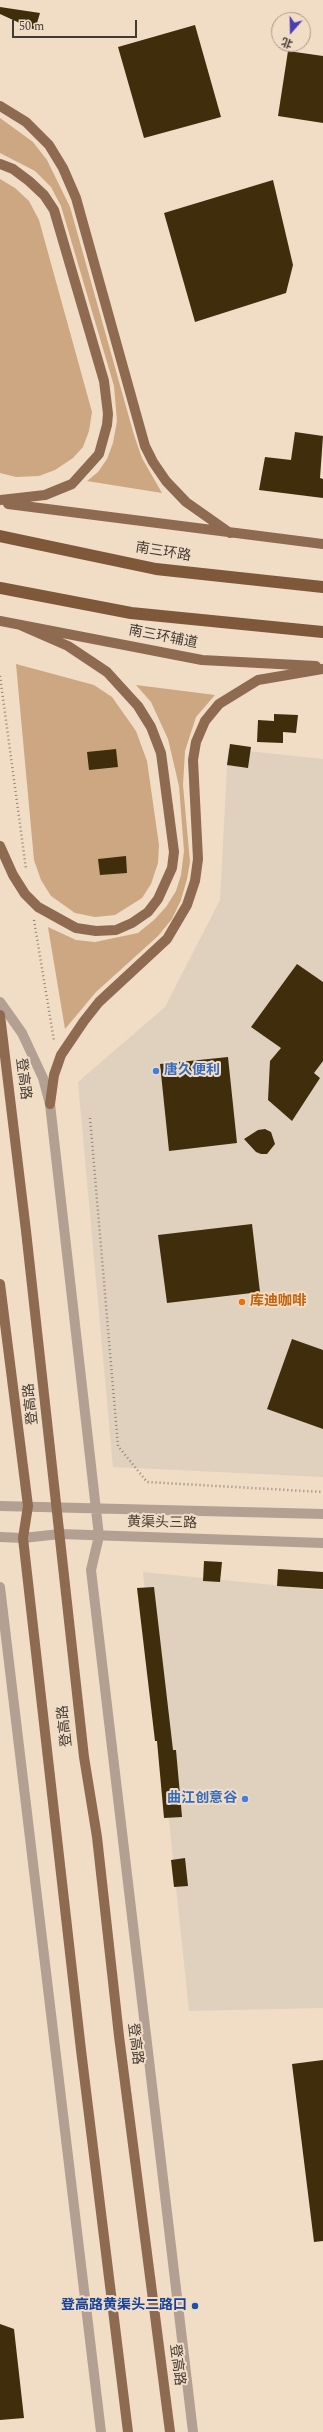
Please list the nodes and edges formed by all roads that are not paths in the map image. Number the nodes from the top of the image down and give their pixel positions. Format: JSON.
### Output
{"nodes":[{"id":1,"x":0,"y":106,"type":"edge"},
{"id":2,"x":0,"y":164,"type":"edge"},
{"id":3,"x":0,"y":501,"type":"edge"},
{"id":4,"x":230,"y":533,"type":"junction"},
{"id":5,"x":0,"y":536,"type":"edge"},
{"id":6,"x":323,"y":544,"type":"edge"},
{"id":7,"x":323,"y":587,"type":"edge"},
{"id":8,"x":0,"y":588,"type":"edge"},
{"id":9,"x":0,"y":621,"type":"edge"},
{"id":10,"x":20,"y":625,"type":"junction"},
{"id":11,"x":323,"y":632,"type":"edge"},
{"id":12,"x":323,"y":666,"type":"edge"},
{"id":13,"x":323,"y":669,"type":"edge"},
{"id":14,"x":0,"y":846,"type":"edge"},
{"id":15,"x":0,"y":1002,"type":"edge"},
{"id":16,"x":0,"y":1015,"type":"edge"},
{"id":17,"x":50,"y":1104,"type":"junction"},
{"id":18,"x":0,"y":1284,"type":"edge"},
{"id":19,"x":0,"y":1506,"type":"edge"},
{"id":20,"x":28,"y":1506,"type":"junction"},
{"id":21,"x":57,"y":1507,"type":"junction"},
{"id":22,"x":96,"y":1508,"type":"junction"},
{"id":23,"x":323,"y":1514,"type":"edge"},
{"id":24,"x":0,"y":1533,"type":"edge"},
{"id":25,"x":60,"y":1534,"type":"junction"},
{"id":26,"x":100,"y":1536,"type":"junction"},
{"id":27,"x":0,"y":1537,"type":"edge"},
{"id":28,"x":23,"y":1538,"type":"junction"},
{"id":29,"x":0,"y":1541,"type":"edge"},
{"id":30,"x":323,"y":1543,"type":"edge"},
{"id":31,"x":0,"y":1586,"type":"edge"},
{"id":32,"x":101,"y":2432,"type":"edge"},
{"id":33,"x":128,"y":2432,"type":"edge"},
{"id":34,"x":170,"y":2432,"type":"edge"},
{"id":35,"x":193,"y":2432,"type":"edge"}],
"edges":[{"from":1,"to":4,"type":"main road"},
{"from":2,"to":3,"type":"main road"},
{"from":3,"to":4,"type":"main road"},
{"from":4,"to":6,"type":"main road"},
{"from":5,"to":7,"type":"highway","name":"南三环路"},
{"from":8,"to":11,"type":"highway"},
{"from":9,"to":10,"type":"main road","name":"南三环辅道"},
{"from":10,"to":12,"type":"main road","name":"南三环辅道"},
{"from":10,"to":14,"type":"main road"},
{"from":13,"to":17,"type":"main road"},
{"from":15,"to":17,"type":"street"},
{"from":16,"to":21,"type":"main road","name":"登高路"},
{"from":17,"to":22,"type":"street"},
{"from":18,"to":20,"type":"main road","name":"登高路"},
{"from":19,"to":20,"type":"street","name":"黄渠头三路"},
{"from":20,"to":21,"type":"street","name":"黄渠头三路"},
{"from":20,"to":28,"type":"main road","name":"登高路"},
{"from":21,"to":22,"type":"street","name":"黄渠头三路"},
{"from":21,"to":25,"type":"main road","name":"登高路"},
{"from":22,"to":23,"type":"street","name":"黄渠头三路"},
{"from":22,"to":26,"type":"street"},
{"from":24,"to":27,"type":"street"},
{"from":25,"to":26,"type":"street","name":"黄渠头三路"},
{"from":25,"to":28,"type":"street","name":"黄渠头三路"},
{"from":25,"to":34,"type":"main road","name":"登高路"},
{"from":26,"to":30,"type":"street","name":"黄渠头三路"},
{"from":26,"to":35,"type":"street"},
{"from":27,"to":28,"type":"street","name":"黄渠头三路"},
{"from":27,"to":29,"type":"street"},
{"from":28,"to":33,"type":"main road","name":"登高路"},
{"from":31,"to":32,"type":"street"}]}
